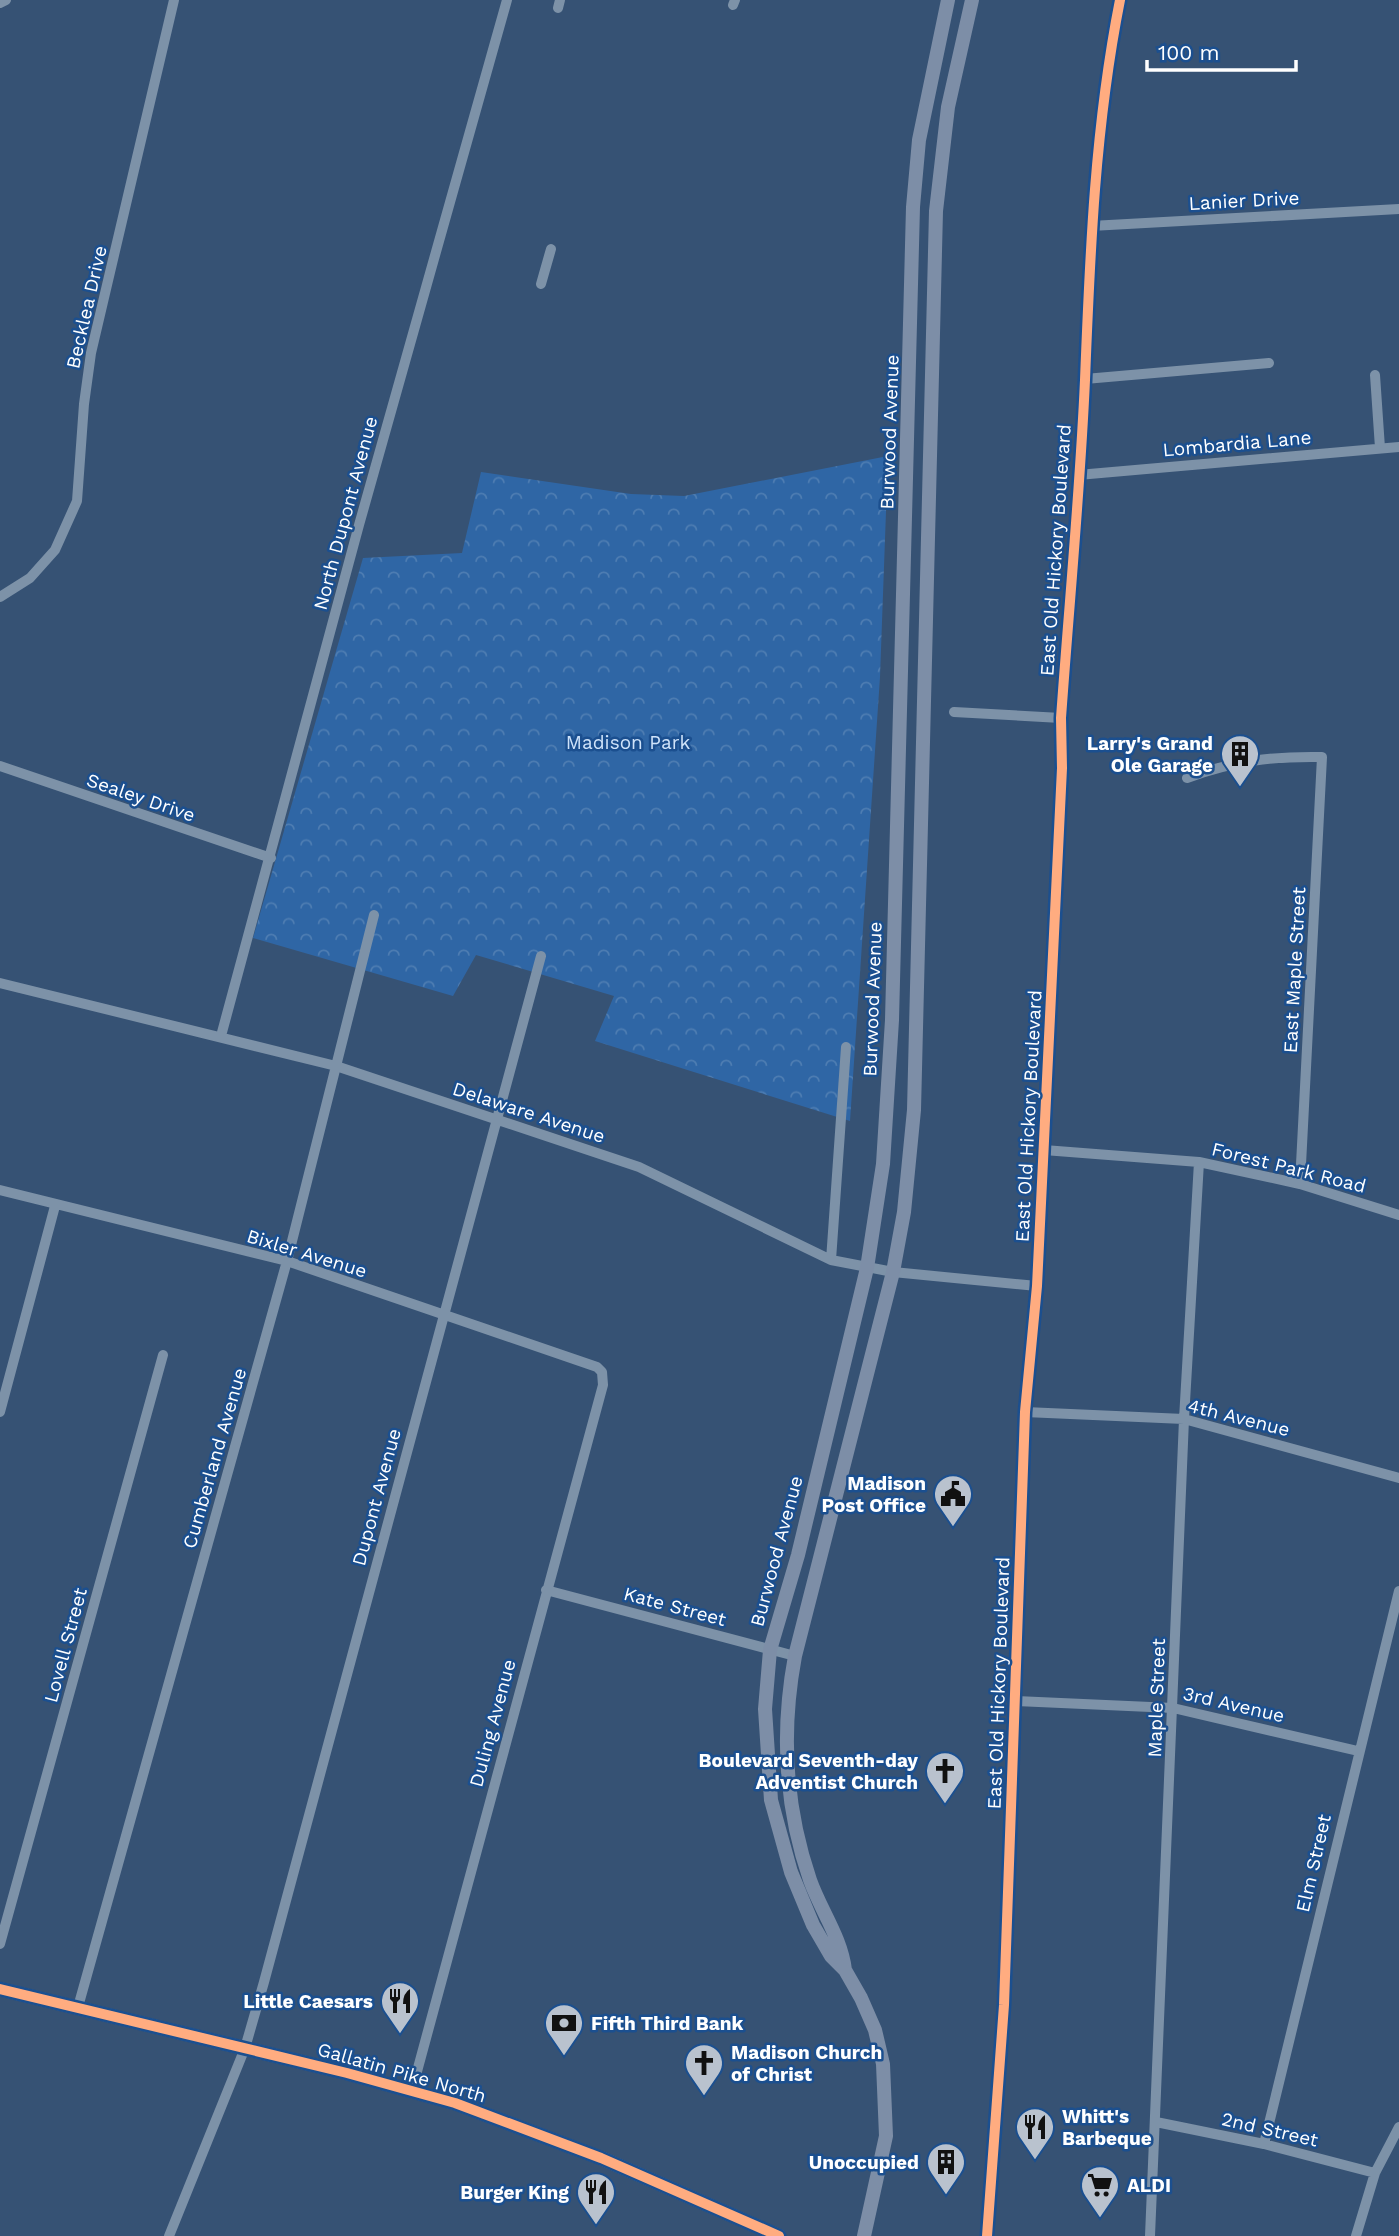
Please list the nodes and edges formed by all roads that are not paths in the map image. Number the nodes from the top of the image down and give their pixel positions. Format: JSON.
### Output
{"nodes":[{"id":1,"x":6,"y":0,"type":"edge"},
{"id":2,"x":174,"y":0,"type":"edge"},
{"id":3,"x":508,"y":0,"type":"edge"},
{"id":4,"x":947,"y":0,"type":"edge"},
{"id":5,"x":972,"y":0,"type":"edge"},
{"id":6,"x":1120,"y":0,"type":"edge"},
{"id":7,"x":0,"y":3,"type":"edge"},
{"id":8,"x":1399,"y":209,"type":"edge"},
{"id":9,"x":1091,"y":226,"type":"junction"},
{"id":10,"x":551,"y":249,"type":"dead end"},
{"id":11,"x":541,"y":284,"type":"dead end"},
{"id":12,"x":1269,"y":363,"type":"dead end"},
{"id":13,"x":1375,"y":375,"type":"dead end"},
{"id":14,"x":1085,"y":379,"type":"junction"},
{"id":15,"x":1399,"y":447,"type":"edge"},
{"id":16,"x":1380,"y":448,"type":"junction"},
{"id":17,"x":1078,"y":475,"type":"junction"},
{"id":18,"x":0,"y":597,"type":"edge"},
{"id":19,"x":954,"y":712,"type":"dead end"},
{"id":20,"x":1061,"y":718,"type":"junction"},
{"id":21,"x":0,"y":766,"type":"edge"},
{"id":22,"x":1187,"y":778,"type":"dead end"},
{"id":23,"x":271,"y":858,"type":"junction"},
{"id":24,"x":374,"y":915,"type":"dead end"},
{"id":25,"x":541,"y":956,"type":"dead end"},
{"id":26,"x":0,"y":983,"type":"edge"},
{"id":27,"x":221,"y":1036,"type":"junction"},
{"id":28,"x":846,"y":1047,"type":"dead end"},
{"id":29,"x":335,"y":1066,"type":"junction"},
{"id":30,"x":498,"y":1120,"type":"junction"},
{"id":31,"x":1044,"y":1150,"type":"junction"},
{"id":32,"x":1199,"y":1163,"type":"junction"},
{"id":33,"x":1300,"y":1184,"type":"junction"},
{"id":34,"x":0,"y":1190,"type":"edge"},
{"id":35,"x":55,"y":1206,"type":"junction"},
{"id":36,"x":1399,"y":1215,"type":"edge"},
{"id":37,"x":831,"y":1260,"type":"junction"},
{"id":38,"x":288,"y":1261,"type":"junction"},
{"id":39,"x":867,"y":1268,"type":"junction"},
{"id":40,"x":893,"y":1272,"type":"junction"},
{"id":41,"x":1037,"y":1286,"type":"junction"},
{"id":42,"x":443,"y":1316,"type":"junction"},
{"id":43,"x":163,"y":1355,"type":"dead end"},
{"id":44,"x":597,"y":1367,"type":"joint"},
{"id":45,"x":0,"y":1412,"type":"edge"},
{"id":46,"x":1025,"y":1412,"type":"junction"},
{"id":47,"x":1184,"y":1419,"type":"junction"},
{"id":48,"x":1399,"y":1478,"type":"edge"},
{"id":49,"x":546,"y":1590,"type":"junction"},
{"id":50,"x":1399,"y":1591,"type":"edge"},
{"id":51,"x":771,"y":1650,"type":"junction"},
{"id":52,"x":795,"y":1656,"type":"junction"},
{"id":53,"x":1016,"y":1701,"type":"junction"},
{"id":54,"x":1173,"y":1708,"type":"junction"},
{"id":55,"x":1358,"y":1751,"type":"junction"},
{"id":56,"x":0,"y":1944,"type":"edge"},
{"id":57,"x":845,"y":1970,"type":"junction"},
{"id":58,"x":0,"y":1989,"type":"edge"},
{"id":59,"x":78,"y":2007,"type":"junction"},
{"id":60,"x":245,"y":2048,"type":"junction"},
{"id":61,"x":412,"y":2090,"type":"junction"},
{"id":62,"x":1156,"y":2122,"type":"junction"},
{"id":63,"x":1399,"y":2127,"type":"edge"},
{"id":64,"x":1264,"y":2144,"type":"junction"},
{"id":65,"x":1375,"y":2173,"type":"junction"},
{"id":66,"x":169,"y":2236,"type":"edge"},
{"id":67,"x":779,"y":2236,"type":"edge"},
{"id":68,"x":864,"y":2236,"type":"edge"},
{"id":69,"x":987,"y":2236,"type":"edge"},
{"id":70,"x":1150,"y":2236,"type":"edge"},
{"id":71,"x":1356,"y":2236,"type":"edge"}],
"edges":[{"from":1,"to":7,"type":"street"},
{"from":2,"to":18,"type":"street","name":"Becklea Drive"},
{"from":3,"to":23,"type":"street","name":"North Dupont Avenue"},
{"from":4,"to":39,"type":"main road","name":"Burwood Avenue"},
{"from":5,"to":40,"type":"main road","name":"Burwood Avenue"},
{"from":6,"to":9,"type":"street","name":"East Old Hickory Boulevard"},
{"from":8,"to":9,"type":"street","name":"Lanier Drive"},
{"from":9,"to":14,"type":"street","name":"East Old Hickory Boulevard"},
{"from":10,"to":11,"type":"street"},
{"from":12,"to":14,"type":"street"},
{"from":13,"to":16,"type":"street"},
{"from":14,"to":17,"type":"street","name":"East Old Hickory Boulevard"},
{"from":15,"to":16,"type":"street","name":"Lombardia Lane"},
{"from":16,"to":17,"type":"street","name":"Lombardia Lane"},
{"from":17,"to":20,"type":"street","name":"East Old Hickory Boulevard"},
{"from":19,"to":20,"type":"street"},
{"from":20,"to":31,"type":"street","name":"East Old Hickory Boulevard"},
{"from":21,"to":23,"type":"street","name":"Sealey Drive"},
{"from":22,"to":33,"type":"street","name":"East Maple Street"},
{"from":23,"to":27,"type":"street","name":"North Dupont Avenue"},
{"from":24,"to":29,"type":"street","name":"Cumberland Avenue"},
{"from":25,"to":30,"type":"street","name":"Dupont Avenue"},
{"from":26,"to":27,"type":"street","name":"Delaware Avenue"},
{"from":27,"to":29,"type":"street","name":"Delaware Avenue"},
{"from":28,"to":37,"type":"street","name":"Burwood Avenue"},
{"from":29,"to":30,"type":"street","name":"Delaware Avenue"},
{"from":29,"to":38,"type":"street","name":"Cumberland Avenue"},
{"from":30,"to":37,"type":"street","name":"Delaware Avenue"},
{"from":30,"to":42,"type":"street","name":"Dupont Avenue"},
{"from":31,"to":32,"type":"street","name":"Forest Park Road"},
{"from":31,"to":41,"type":"street","name":"East Old Hickory Boulevard"},
{"from":32,"to":33,"type":"street","name":"Forest Park Road"},
{"from":32,"to":47,"type":"street","name":"Maple Street"},
{"from":33,"to":36,"type":"street","name":"Forest Park Road"},
{"from":34,"to":35,"type":"street","name":"Bixler Avenue"},
{"from":35,"to":38,"type":"street","name":"Bixler Avenue"},
{"from":35,"to":45,"type":"street"},
{"from":37,"to":39,"type":"street","name":"Delaware Avenue"},
{"from":38,"to":42,"type":"street","name":"Bixler Avenue"},
{"from":38,"to":59,"type":"street","name":"Cumberland Avenue"},
{"from":39,"to":40,"type":"street","name":"Delaware Avenue"},
{"from":39,"to":51,"type":"main road","name":"Burwood Avenue"},
{"from":40,"to":41,"type":"street","name":"Delaware Avenue"},
{"from":40,"to":52,"type":"main road","name":"Burwood Avenue"},
{"from":41,"to":46,"type":"street","name":"East Old Hickory Boulevard"},
{"from":42,"to":44,"type":"street","name":"Bixler Avenue"},
{"from":42,"to":60,"type":"street","name":"Dupont Avenue"},
{"from":43,"to":56,"type":"street","name":"Lovell Street"},
{"from":44,"to":49,"type":"street","name":"Duling Avenue"},
{"from":46,"to":47,"type":"street","name":"4th Avenue"},
{"from":46,"to":53,"type":"street","name":"East Old Hickory Boulevard"},
{"from":47,"to":48,"type":"street","name":"4th Avenue"},
{"from":47,"to":54,"type":"street","name":"Maple Street"},
{"from":49,"to":51,"type":"street","name":"Kate Street"},
{"from":49,"to":61,"type":"street","name":"Duling Avenue"},
{"from":50,"to":55,"type":"street","name":"Elm Street"},
{"from":51,"to":52,"type":"street","name":"Kate Street"},
{"from":51,"to":57,"type":"main road","name":"Burwood Avenue"},
{"from":52,"to":57,"type":"main road","name":"Burwood Avenue"},
{"from":53,"to":54,"type":"street","name":"3rd Avenue"},
{"from":53,"to":69,"type":"street","name":"East Old Hickory Boulevard"},
{"from":54,"to":55,"type":"street","name":"3rd Avenue"},
{"from":54,"to":62,"type":"street","name":"Maple Street"},
{"from":55,"to":64,"type":"street","name":"Elm Street"},
{"from":57,"to":68,"type":"main road","name":"Burwood Avenue"},
{"from":58,"to":59,"type":"main road","name":"Gallatin Pike North"},
{"from":59,"to":60,"type":"main road","name":"Gallatin Pike North"},
{"from":60,"to":61,"type":"main road","name":"Gallatin Pike North"},
{"from":60,"to":66,"type":"street","name":"Dupont Avenue"},
{"from":61,"to":67,"type":"main road","name":"Gallatin Pike North"},
{"from":62,"to":64,"type":"street","name":"2nd Street"},
{"from":62,"to":70,"type":"street","name":"Maple Street"},
{"from":63,"to":65,"type":"street"},
{"from":64,"to":65,"type":"street","name":"2nd Street"},
{"from":65,"to":71,"type":"street"}]}
